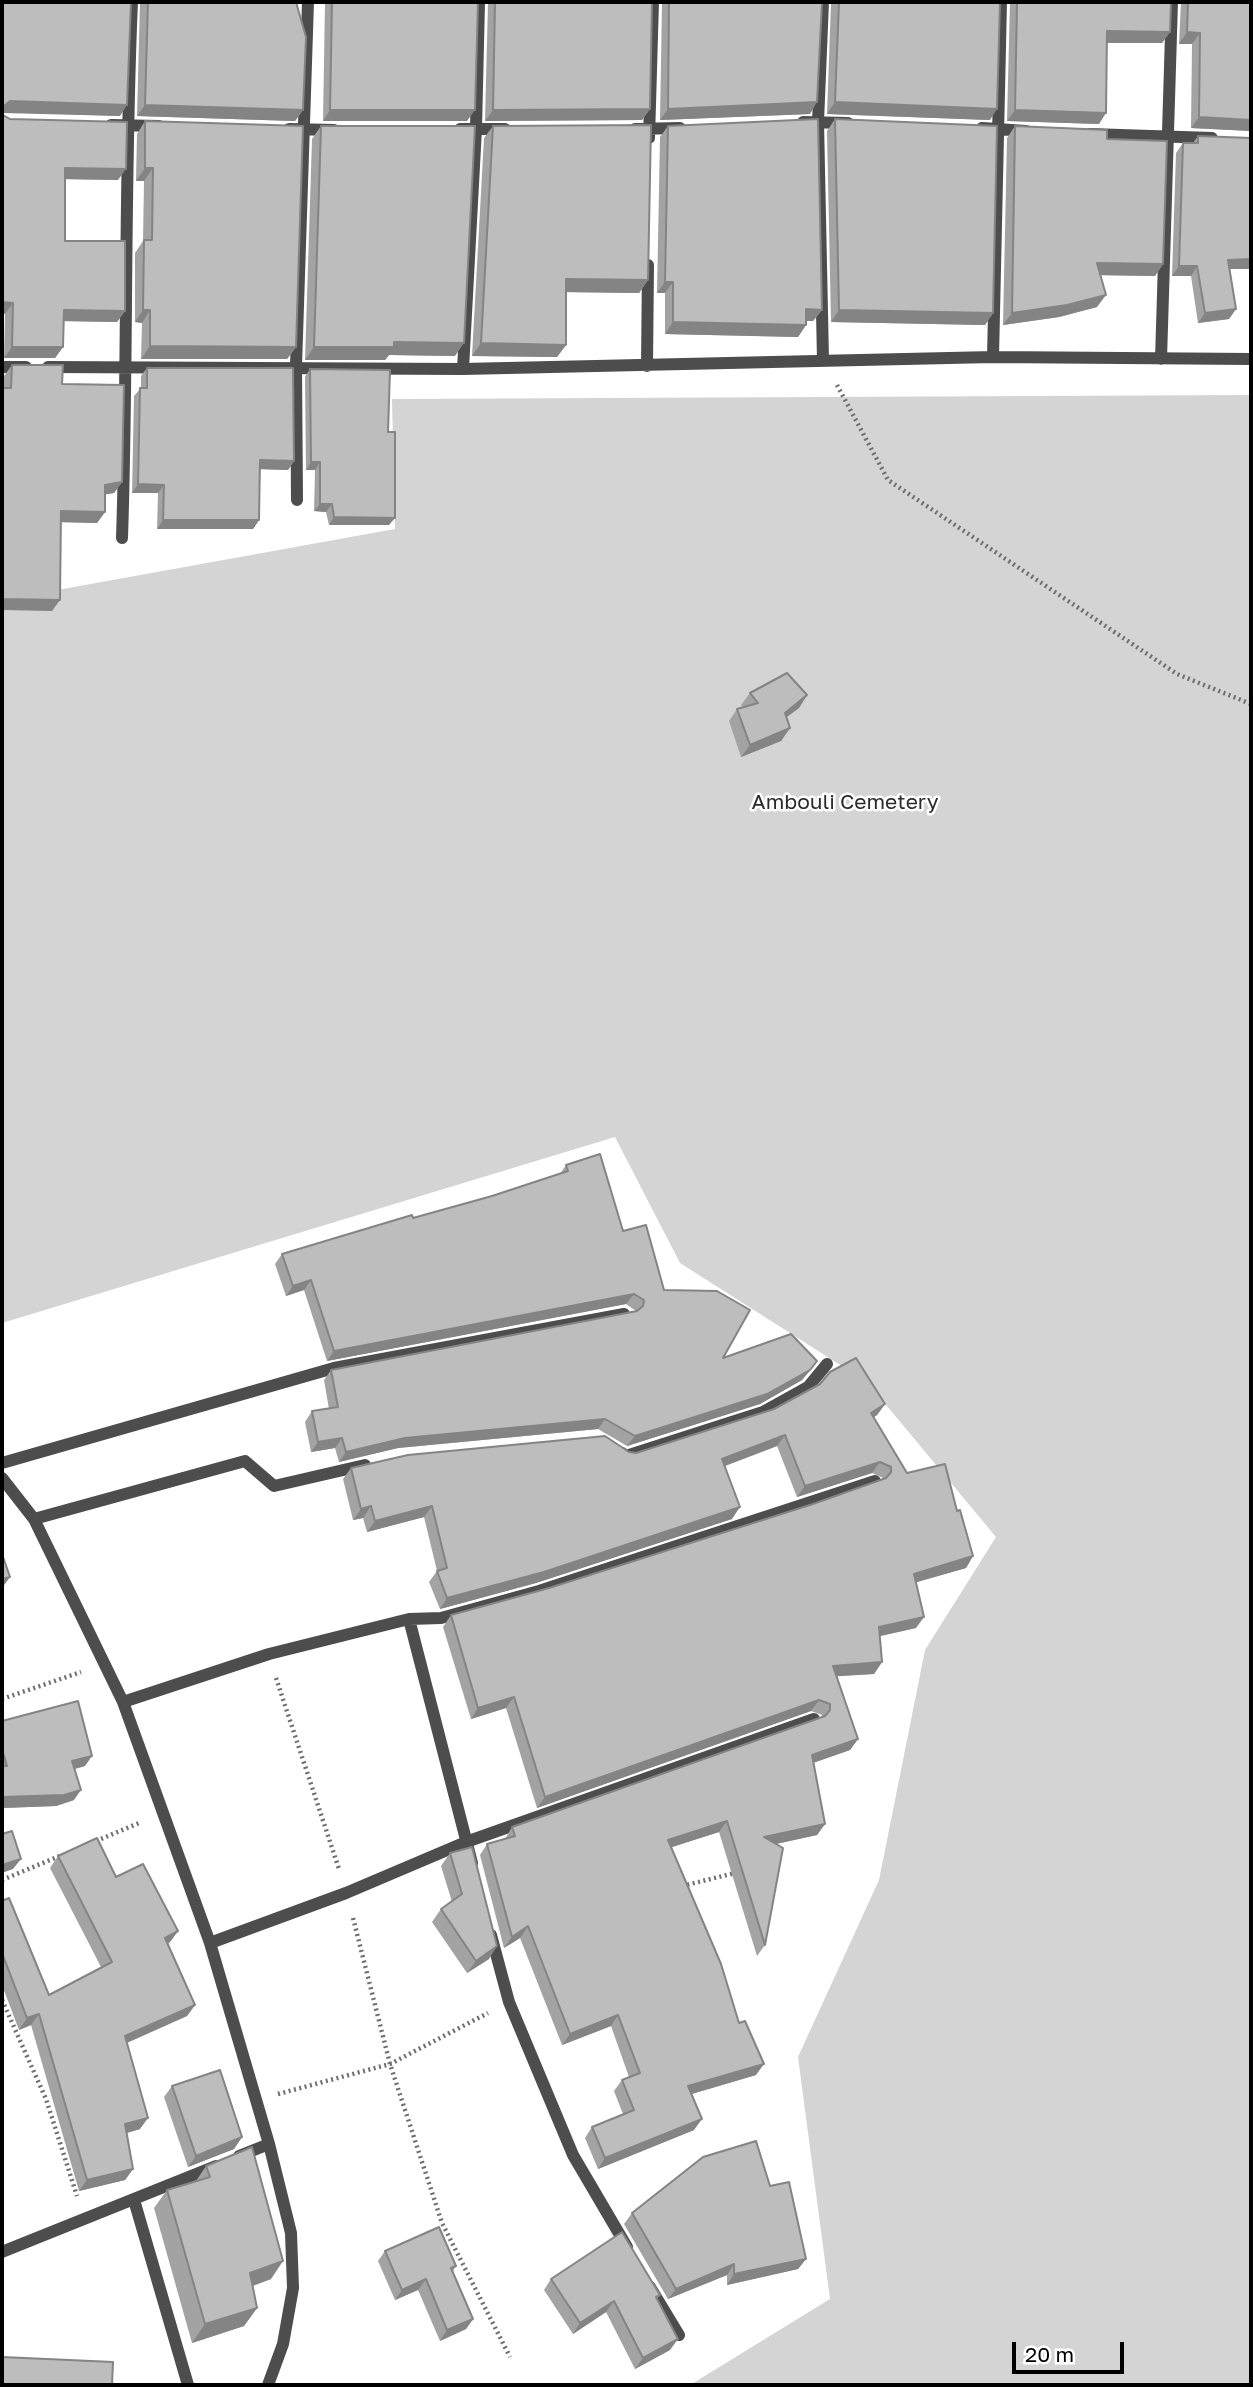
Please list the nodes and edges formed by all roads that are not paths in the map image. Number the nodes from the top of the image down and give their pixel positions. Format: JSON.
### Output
{"nodes":[{"id":1,"x":132,"y":2,"type":"edge"},
{"id":2,"x":308,"y":2,"type":"edge"},
{"id":3,"x":479,"y":2,"type":"edge"},
{"id":4,"x":653,"y":2,"type":"edge"},
{"id":5,"x":823,"y":2,"type":"edge"},
{"id":6,"x":1001,"y":2,"type":"edge"},
{"id":7,"x":1172,"y":2,"type":"edge"},
{"id":8,"x":818,"y":122,"type":"junction"},
{"id":9,"x":792,"y":123,"type":"edge"},
{"id":10,"x":858,"y":123,"type":"edge"},
{"id":11,"x":99,"y":124,"type":"edge"},
{"id":12,"x":126,"y":125,"type":"junction"},
{"id":13,"x":168,"y":126,"type":"edge"},
{"id":14,"x":688,"y":128,"type":"edge"},
{"id":15,"x":961,"y":128,"type":"edge"},
{"id":16,"x":278,"y":129,"type":"edge"},
{"id":17,"x":450,"y":129,"type":"edge"},
{"id":18,"x":476,"y":129,"type":"junction"},
{"id":19,"x":516,"y":129,"type":"edge"},
{"id":20,"x":622,"y":129,"type":"edge"},
{"id":21,"x":649,"y":129,"type":"junction"},
{"id":22,"x":1000,"y":129,"type":"junction"},
{"id":23,"x":306,"y":130,"type":"junction"},
{"id":24,"x":345,"y":130,"type":"edge"},
{"id":25,"x":1042,"y":131,"type":"edge"},
{"id":26,"x":1070,"y":133,"type":"edge"},
{"id":27,"x":1168,"y":137,"type":"junction"},
{"id":28,"x":1223,"y":138,"type":"edge"},
{"id":29,"x":649,"y":157,"type":"edge"},
{"id":30,"x":648,"y":254,"type":"edge"},
{"id":31,"x":993,"y":357,"type":"junction"},
{"id":32,"x":1161,"y":359,"type":"junction"},
{"id":33,"x":1251,"y":359,"type":"edge"},
{"id":34,"x":823,"y":360,"type":"junction"},
{"id":35,"x":296,"y":366,"type":"junction"},
{"id":36,"x":647,"y":366,"type":"junction"},
{"id":37,"x":2,"y":367,"type":"edge"},
{"id":38,"x":127,"y":368,"type":"junction"},
{"id":39,"x":463,"y":369,"type":"junction"},
{"id":40,"x":297,"y":500,"type":"dead end"},
{"id":41,"x":122,"y":538,"type":"dead end"},
{"id":42,"x":628,"y":1313,"type":"edge"},
{"id":43,"x":827,"y":1364,"type":"dead end"},
{"id":44,"x":608,"y":1444,"type":"edge"},
{"id":45,"x":2,"y":1463,"type":"edge"},
{"id":46,"x":374,"y":1463,"type":"edge"},
{"id":47,"x":2,"y":1478,"type":"edge"},
{"id":48,"x":875,"y":1481,"type":"edge"},
{"id":49,"x":34,"y":1519,"type":"junction"},
{"id":50,"x":409,"y":1619,"type":"junction"},
{"id":51,"x":123,"y":1702,"type":"junction"},
{"id":52,"x":814,"y":1719,"type":"edge"},
{"id":53,"x":466,"y":1842,"type":"junction"},
{"id":54,"x":477,"y":1882,"type":"edge"},
{"id":55,"x":488,"y":1922,"type":"edge"},
{"id":56,"x":210,"y":1943,"type":"junction"},
{"id":57,"x":269,"y":2144,"type":"junction"},
{"id":58,"x":134,"y":2200,"type":"junction"},
{"id":59,"x":2,"y":2252,"type":"edge"},
{"id":60,"x":636,"y":2263,"type":"edge"},
{"id":61,"x":643,"y":2275,"type":"edge"},
{"id":62,"x":679,"y":2335,"type":"edge"},
{"id":63,"x":188,"y":2385,"type":"edge"},
{"id":64,"x":268,"y":2385,"type":"edge"}],
"edges":[{"from":1,"to":12,"type":"street"},
{"from":2,"to":23,"type":"street"},
{"from":3,"to":18,"type":"street"},
{"from":4,"to":21,"type":"street"},
{"from":5,"to":8,"type":"street"},
{"from":6,"to":22,"type":"street"},
{"from":7,"to":27,"type":"street"},
{"from":8,"to":9,"type":"street"},
{"from":8,"to":10,"type":"street"},
{"from":8,"to":34,"type":"street"},
{"from":11,"to":12,"type":"street"},
{"from":12,"to":13,"type":"street"},
{"from":12,"to":38,"type":"street"},
{"from":14,"to":21,"type":"street"},
{"from":15,"to":22,"type":"street"},
{"from":16,"to":23,"type":"street"},
{"from":17,"to":18,"type":"street"},
{"from":18,"to":19,"type":"street"},
{"from":18,"to":39,"type":"street"},
{"from":20,"to":21,"type":"street"},
{"from":21,"to":29,"type":"street"},
{"from":22,"to":25,"type":"street"},
{"from":22,"to":31,"type":"street"},
{"from":23,"to":24,"type":"street"},
{"from":23,"to":35,"type":"street"},
{"from":26,"to":27,"type":"street"},
{"from":27,"to":28,"type":"street"},
{"from":27,"to":32,"type":"street"},
{"from":30,"to":36,"type":"street"},
{"from":31,"to":32,"type":"street"},
{"from":31,"to":34,"type":"street"},
{"from":32,"to":33,"type":"street"},
{"from":34,"to":36,"type":"street"},
{"from":35,"to":38,"type":"street"},
{"from":35,"to":39,"type":"street"},
{"from":35,"to":40,"type":"street"},
{"from":36,"to":39,"type":"street"},
{"from":37,"to":38,"type":"street"},
{"from":38,"to":41,"type":"street"},
{"from":42,"to":45,"type":"street"},
{"from":43,"to":44,"type":"street"},
{"from":46,"to":49,"type":"street"},
{"from":47,"to":49,"type":"street"},
{"from":48,"to":50,"type":"street"},
{"from":49,"to":51,"type":"street"},
{"from":50,"to":51,"type":"street"},
{"from":50,"to":53,"type":"street"},
{"from":51,"to":56,"type":"street"},
{"from":52,"to":53,"type":"street"},
{"from":53,"to":54,"type":"street"},
{"from":53,"to":56,"type":"street"},
{"from":55,"to":60,"type":"street"},
{"from":56,"to":57,"type":"street"},
{"from":57,"to":58,"type":"street"},
{"from":57,"to":64,"type":"street"},
{"from":58,"to":59,"type":"street"},
{"from":58,"to":63,"type":"street"},
{"from":61,"to":62,"type":"street"}]}
